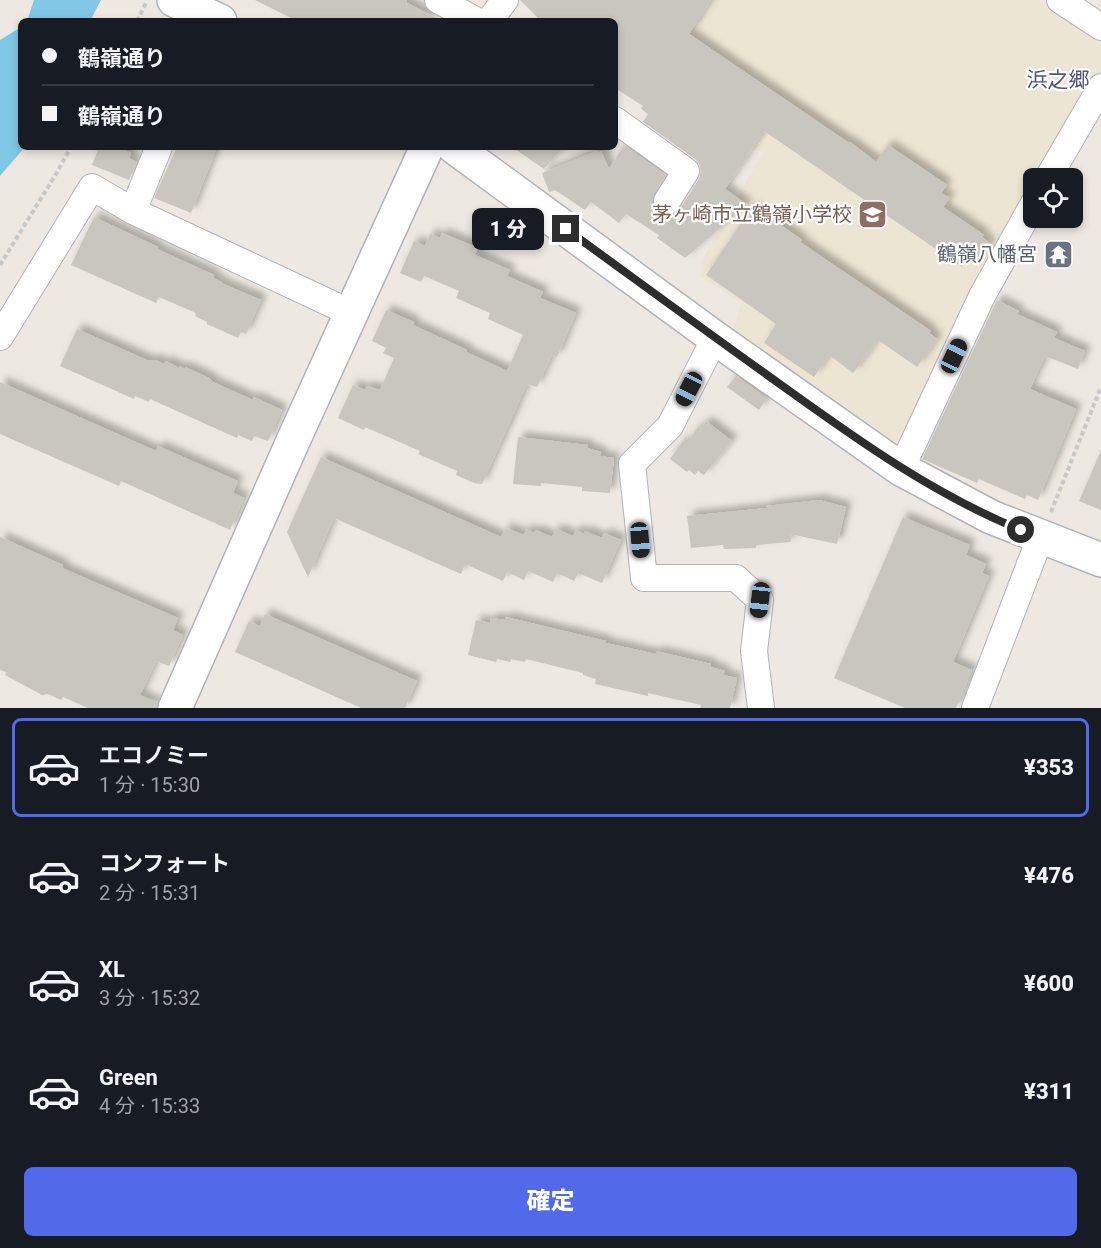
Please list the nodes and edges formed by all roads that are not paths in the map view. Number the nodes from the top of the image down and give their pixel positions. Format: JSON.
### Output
{"nodes":[{"id":1,"x":174,"y":0,"type":"edge"},
{"id":2,"x":438,"y":0,"type":"edge"},
{"id":3,"x":505,"y":0,"type":"edge"},
{"id":4,"x":1060,"y":0,"type":"edge"},
{"id":5,"x":211,"y":18,"type":"edge"},
{"id":6,"x":471,"y":18,"type":"edge"},
{"id":7,"x":491,"y":18,"type":"edge"},
{"id":8,"x":1101,"y":27,"type":"edge"},
{"id":9,"x":1101,"y":87,"type":"edge"},
{"id":10,"x":618,"y":122,"type":"edge"},
{"id":11,"x":158,"y":150,"type":"edge"},
{"id":12,"x":426,"y":150,"type":"edge"},
{"id":13,"x":458,"y":150,"type":"edge"},
{"id":14,"x":1054,"y":168,"type":"edge"},
{"id":15,"x":667,"y":201,"type":"dead end"},
{"id":16,"x":133,"y":211,"type":"junction"},
{"id":17,"x":1023,"y":223,"type":"edge"},
{"id":18,"x":351,"y":313,"type":"junction"},
{"id":19,"x":0,"y":337,"type":"edge"},
{"id":20,"x":715,"y":338,"type":"junction"},
{"id":21,"x":901,"y":469,"type":"junction"},
{"id":22,"x":1044,"y":529,"type":"junction"},
{"id":23,"x":1101,"y":560,"type":"edge"},
{"id":24,"x":175,"y":708,"type":"edge"},
{"id":25,"x":761,"y":708,"type":"edge"},
{"id":26,"x":975,"y":708,"type":"edge"}],
"edges":[{"from":1,"to":5,"type":"street"},
{"from":2,"to":6,"type":"street"},
{"from":3,"to":7,"type":"street"},
{"from":4,"to":8,"type":"street"},
{"from":9,"to":14,"type":"street"},
{"from":10,"to":15,"type":"street"},
{"from":11,"to":16,"type":"street"},
{"from":12,"to":18,"type":"street"},
{"from":13,"to":20,"type":"street"},
{"from":16,"to":18,"type":"street"},
{"from":16,"to":19,"type":"street"},
{"from":17,"to":21,"type":"street"},
{"from":18,"to":24,"type":"street"},
{"from":20,"to":21,"type":"street"},
{"from":20,"to":25,"type":"street"},
{"from":21,"to":22,"type":"street"},
{"from":22,"to":23,"type":"street"},
{"from":22,"to":26,"type":"street"}]}
